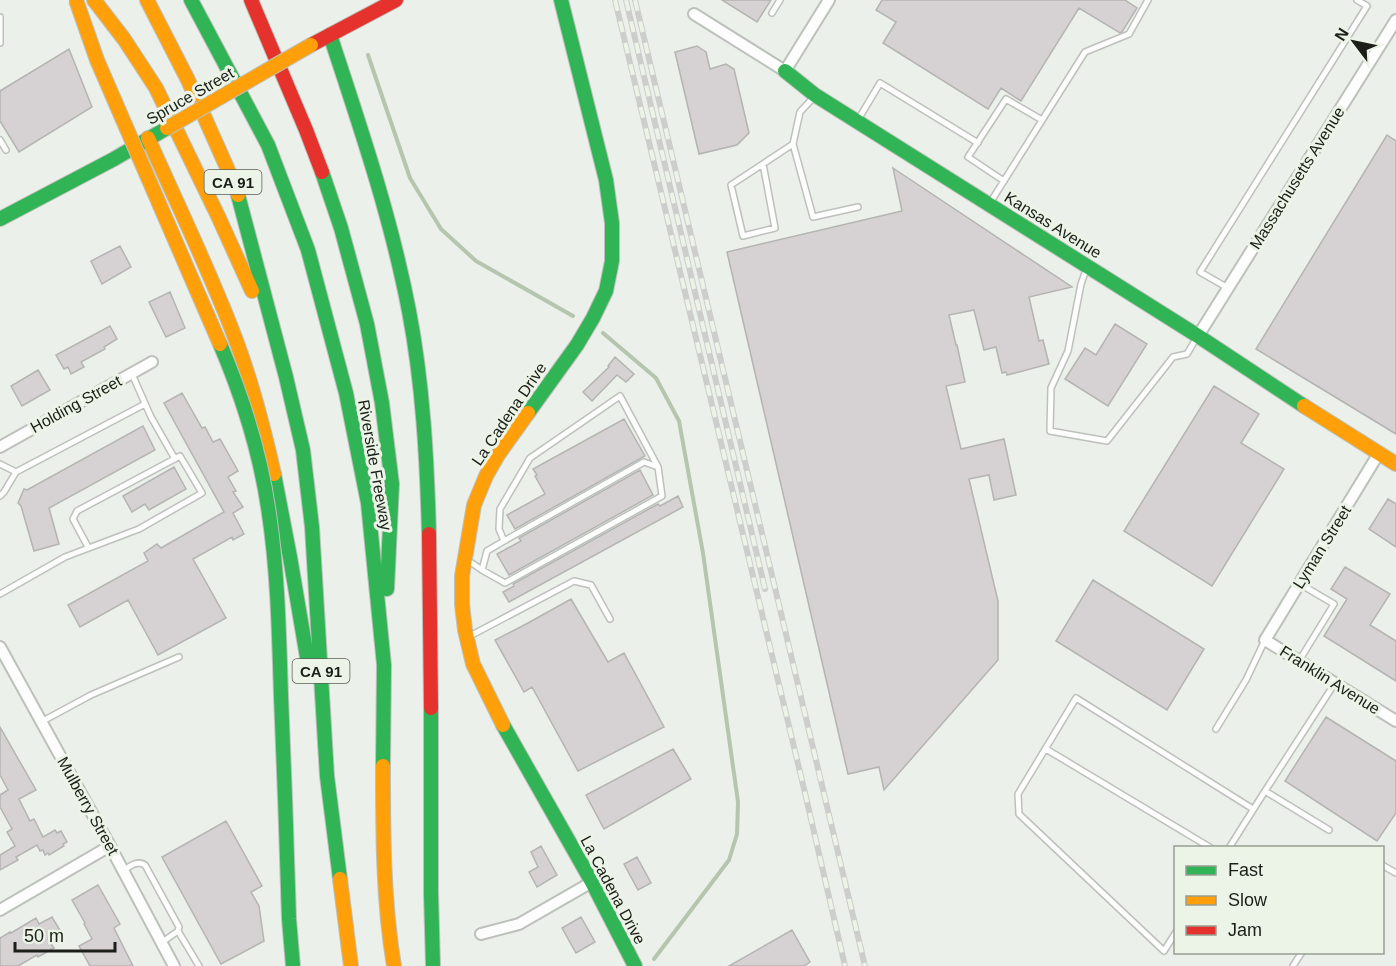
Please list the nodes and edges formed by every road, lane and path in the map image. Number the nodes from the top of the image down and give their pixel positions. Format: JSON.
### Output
{"nodes":[{"id":1,"x":76,"y":0,"type":"edge"},
{"id":2,"x":94,"y":0,"type":"edge"},
{"id":3,"x":147,"y":0,"type":"edge"},
{"id":4,"x":191,"y":0,"type":"edge"},
{"id":5,"x":251,"y":0,"type":"edge"},
{"id":6,"x":396,"y":0,"type":"edge"},
{"id":7,"x":561,"y":0,"type":"edge"},
{"id":8,"x":780,"y":0,"type":"edge"},
{"id":9,"x":829,"y":0,"type":"edge"},
{"id":10,"x":1148,"y":0,"type":"edge"},
{"id":11,"x":1357,"y":0,"type":"edge"},
{"id":12,"x":772,"y":13,"type":"dead end"},
{"id":13,"x":694,"y":14,"type":"dead end"},
{"id":14,"x":0,"y":17,"type":"edge"},
{"id":15,"x":1396,"y":20,"type":"edge"},
{"id":16,"x":330,"y":35,"type":"junction"},
{"id":17,"x":0,"y":43,"type":"edge"},
{"id":18,"x":785,"y":71,"type":"junction"},
{"id":19,"x":815,"y":95,"type":"junction"},
{"id":20,"x":1042,"y":120,"type":"junction"},
{"id":21,"x":857,"y":122,"type":"junction"},
{"id":22,"x":148,"y":138,"type":"junction"},
{"id":23,"x":0,"y":140,"type":"edge"},
{"id":24,"x":978,"y":143,"type":"junction"},
{"id":25,"x":794,"y":144,"type":"junction"},
{"id":26,"x":6,"y":150,"type":"dead end"},
{"id":27,"x":763,"y":164,"type":"junction"},
{"id":28,"x":1004,"y":181,"type":"junction"},
{"id":29,"x":989,"y":205,"type":"junction"},
{"id":30,"x":858,"y":207,"type":"dead end"},
{"id":31,"x":0,"y":219,"type":"edge"},
{"id":32,"x":1087,"y":266,"type":"junction"},
{"id":33,"x":1228,"y":288,"type":"junction"},
{"id":34,"x":1198,"y":336,"type":"junction"},
{"id":35,"x":153,"y":362,"type":"dead end"},
{"id":36,"x":132,"y":374,"type":"junction"},
{"id":37,"x":286,"y":377,"type":"junction"},
{"id":38,"x":145,"y":404,"type":"junction"},
{"id":39,"x":0,"y":447,"type":"edge"},
{"id":40,"x":1379,"y":453,"type":"junction"},
{"id":41,"x":175,"y":459,"type":"junction"},
{"id":42,"x":0,"y":464,"type":"edge"},
{"id":43,"x":1396,"y":464,"type":"edge"},
{"id":44,"x":658,"y":466,"type":"junction"},
{"id":45,"x":16,"y":472,"type":"junction"},
{"id":46,"x":0,"y":495,"type":"edge"},
{"id":47,"x":504,"y":541,"type":"junction"},
{"id":48,"x":88,"y":548,"type":"junction"},
{"id":49,"x":465,"y":558,"type":"junction"},
{"id":50,"x":482,"y":570,"type":"junction"},
{"id":51,"x":1299,"y":584,"type":"junction"},
{"id":52,"x":0,"y":594,"type":"edge"},
{"id":53,"x":610,"y":619,"type":"dead end"},
{"id":54,"x":467,"y":638,"type":"junction"},
{"id":55,"x":1265,"y":640,"type":"junction"},
{"id":56,"x":0,"y":647,"type":"edge"},
{"id":57,"x":179,"y":657,"type":"dead end"},
{"id":58,"x":1299,"y":661,"type":"junction"},
{"id":59,"x":384,"y":665,"type":"junction"},
{"id":60,"x":1335,"y":683,"type":"junction"},
{"id":61,"x":1396,"y":721,"type":"edge"},
{"id":62,"x":41,"y":722,"type":"junction"},
{"id":63,"x":1216,"y":729,"type":"dead end"},
{"id":64,"x":1046,"y":749,"type":"junction"},
{"id":65,"x":327,"y":776,"type":"junction"},
{"id":66,"x":1265,"y":791,"type":"junction"},
{"id":67,"x":1253,"y":809,"type":"junction"},
{"id":68,"x":1329,"y":830,"type":"dead end"},
{"id":69,"x":110,"y":846,"type":"junction"},
{"id":70,"x":1208,"y":846,"type":"edge"},
{"id":71,"x":1230,"y":846,"type":"edge"},
{"id":72,"x":123,"y":871,"type":"junction"},
{"id":73,"x":592,"y":882,"type":"junction"},
{"id":74,"x":0,"y":910,"type":"edge"},
{"id":75,"x":178,"y":930,"type":"junction"},
{"id":76,"x":481,"y":934,"type":"dead end"},
{"id":77,"x":1174,"y":935,"type":"edge"},
{"id":78,"x":161,"y":943,"type":"junction"},
{"id":79,"x":174,"y":966,"type":"edge"},
{"id":80,"x":199,"y":966,"type":"edge"},
{"id":81,"x":293,"y":966,"type":"edge"},
{"id":82,"x":351,"y":966,"type":"edge"},
{"id":83,"x":394,"y":966,"type":"edge"},
{"id":84,"x":433,"y":966,"type":"edge"},
{"id":85,"x":634,"y":966,"type":"edge"}],
"edges":[{"from":1,"to":81,"type":"main road","bridge":true},
{"from":2,"to":37,"type":"main road"},
{"from":3,"to":37,"type":"main road","number":"CA 91"},
{"from":4,"to":59,"type":"main road","name":"Riverside Freeway","number":"CA 91"},
{"from":5,"to":59,"type":"main road"},
{"from":6,"to":16,"type":"main road","name":"Spruce Street"},
{"from":7,"to":49,"type":"main road","name":"La Cadena Drive"},
{"from":8,"to":12,"type":"lane"},
{"from":9,"to":18,"type":"street"},
{"from":10,"to":20,"type":"lane"},
{"from":11,"to":33,"type":"lane"},
{"from":13,"to":18,"type":"street","name":"Kansas Avenue"},
{"from":14,"to":17,"type":"lane"},
{"from":15,"to":33,"type":"street","name":"Massachusetts Avenue"},
{"from":16,"to":22,"type":"main road","name":"Spruce Street","bridge":true},
{"from":16,"to":84,"type":"main road"},
{"from":18,"to":19,"type":"main road","name":"Kansas Avenue"},
{"from":19,"to":21,"type":"main road","name":"Kansas Avenue"},
{"from":19,"to":25,"type":"lane"},
{"from":20,"to":24,"type":"lane"},
{"from":20,"to":28,"type":"lane"},
{"from":21,"to":24,"type":"lane"},
{"from":21,"to":29,"type":"main road","name":"Kansas Avenue"},
{"from":22,"to":31,"type":"main road","name":"Spruce Street"},
{"from":22,"to":65,"type":"main road"},
{"from":23,"to":26,"type":"lane"},
{"from":24,"to":28,"type":"lane"},
{"from":25,"to":27,"type":"lane"},
{"from":25,"to":30,"type":"lane"},
{"from":27,"to":27,"type":"lane"},
{"from":28,"to":29,"type":"lane"},
{"from":29,"to":32,"type":"main road","name":"Kansas Avenue"},
{"from":32,"to":34,"type":"main road","name":"Kansas Avenue"},
{"from":32,"to":34,"type":"lane"},
{"from":33,"to":34,"type":"street","name":"Massachusetts Avenue"},
{"from":34,"to":40,"type":"main road","name":"Kansas Avenue"},
{"from":35,"to":36,"type":"street","name":"Holding Street"},
{"from":36,"to":38,"type":"lane"},
{"from":36,"to":39,"type":"street","name":"Holding Street"},
{"from":37,"to":65,"type":"main road","number":"CA 91"},
{"from":38,"to":41,"type":"lane"},
{"from":38,"to":45,"type":"lane"},
{"from":40,"to":43,"type":"main road","name":"Kansas Avenue"},
{"from":40,"to":51,"type":"street","name":"Lyman Street"},
{"from":41,"to":48,"type":"lane"},
{"from":41,"to":48,"type":"lane"},
{"from":42,"to":45,"type":"lane"},
{"from":44,"to":47,"type":"lane"},
{"from":44,"to":47,"type":"lane"},
{"from":44,"to":50,"type":"lane"},
{"from":45,"to":46,"type":"lane"},
{"from":47,"to":50,"type":"lane"},
{"from":48,"to":52,"type":"lane"},
{"from":49,"to":50,"type":"lane"},
{"from":49,"to":54,"type":"main road","name":"La Cadena Drive"},
{"from":51,"to":55,"type":"street","name":"Lyman Street"},
{"from":51,"to":58,"type":"lane"},
{"from":53,"to":54,"type":"lane"},
{"from":54,"to":73,"type":"main road","name":"La Cadena Drive"},
{"from":55,"to":58,"type":"street","name":"Franklin Avenue"},
{"from":55,"to":63,"type":"lane"},
{"from":56,"to":62,"type":"street","name":"Mulberry Street"},
{"from":57,"to":62,"type":"lane"},
{"from":58,"to":60,"type":"street","name":"Franklin Avenue"},
{"from":59,"to":83,"type":"main road","name":"Riverside Freeway","number":"CA 91"},
{"from":60,"to":61,"type":"street","name":"Franklin Avenue"},
{"from":60,"to":66,"type":"lane"},
{"from":62,"to":69,"type":"street","name":"Mulberry Street"},
{"from":64,"to":67,"type":"lane"},
{"from":64,"to":70,"type":"lane"},
{"from":64,"to":77,"type":"lane"},
{"from":65,"to":82,"type":"main road","number":"CA 91"},
{"from":66,"to":67,"type":"lane"},
{"from":66,"to":68,"type":"lane"},
{"from":67,"to":71,"type":"lane"},
{"from":69,"to":72,"type":"street","name":"Mulberry Street"},
{"from":69,"to":74,"type":"street"},
{"from":72,"to":75,"type":"lane"},
{"from":72,"to":78,"type":"street","name":"Mulberry Street"},
{"from":73,"to":76,"type":"street"},
{"from":73,"to":85,"type":"main road","name":"La Cadena Drive"},
{"from":75,"to":78,"type":"lane"},
{"from":75,"to":80,"type":"lane"},
{"from":78,"to":79,"type":"street","name":"Mulberry Street"}]}
